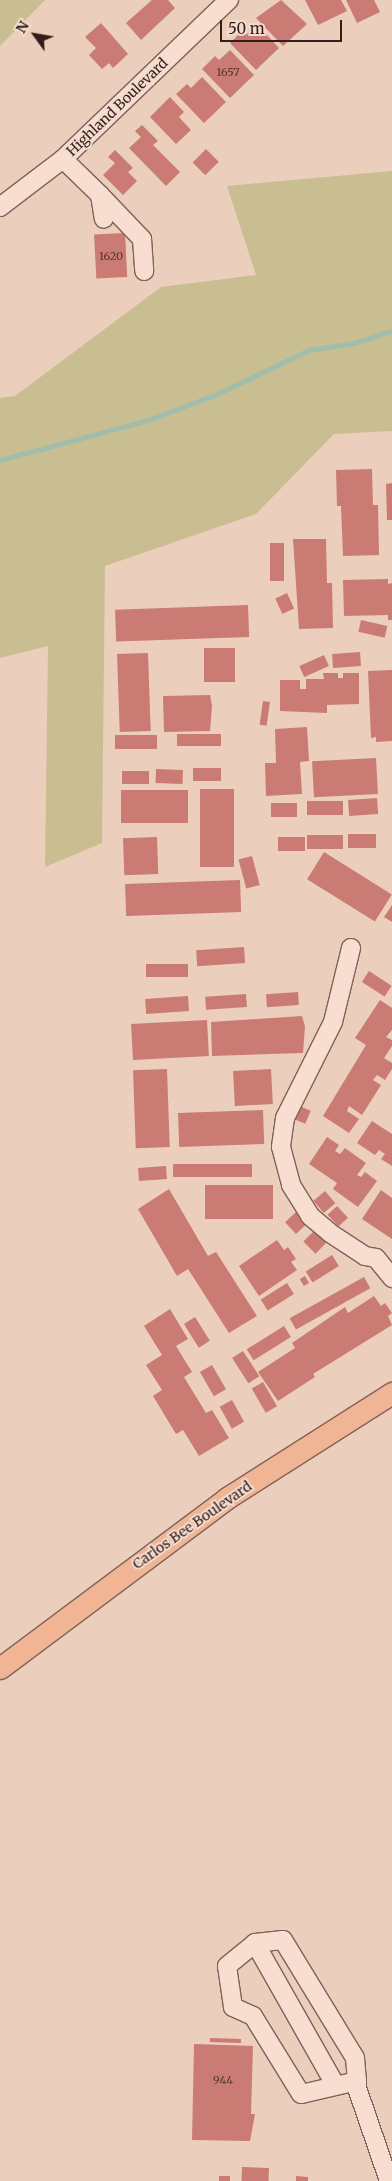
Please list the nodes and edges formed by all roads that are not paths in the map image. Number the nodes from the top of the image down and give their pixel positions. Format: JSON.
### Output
{"nodes":[{"id":1,"x":229,"y":0,"type":"edge"},
{"id":2,"x":63,"y":159,"type":"junction"},
{"id":3,"x":100,"y":195,"type":"junction"},
{"id":4,"x":0,"y":207,"type":"edge"},
{"id":5,"x":104,"y":220,"type":"dead end"},
{"id":6,"x":144,"y":271,"type":"dead end"},
{"id":7,"x":351,"y":948,"type":"dead end"},
{"id":8,"x":392,"y":1278,"type":"edge"},
{"id":9,"x":392,"y":1393,"type":"edge"},
{"id":10,"x":0,"y":1668,"type":"edge"},
{"id":11,"x":255,"y":1943,"type":"junction"},
{"id":12,"x":357,"y":2081,"type":"junction"},
{"id":13,"x":336,"y":2086,"type":"junction"},
{"id":14,"x":389,"y":2181,"type":"edge"}],
"edges":[{"from":1,"to":2,"type":"street","name":"Highland Boulevard"},
{"from":2,"to":3,"type":"street"},
{"from":2,"to":4,"type":"street","name":"Highland Boulevard"},
{"from":3,"to":5,"type":"street"},
{"from":3,"to":6,"type":"street"},
{"from":7,"to":8,"type":"street"},
{"from":9,"to":10,"type":"main road","name":"Carlos Bee Boulevard"},
{"from":11,"to":12,"type":"street"},
{"from":11,"to":13,"type":"street"},
{"from":11,"to":13,"type":"street"},
{"from":12,"to":13,"type":"street"},
{"from":12,"to":14,"type":"street"}]}
